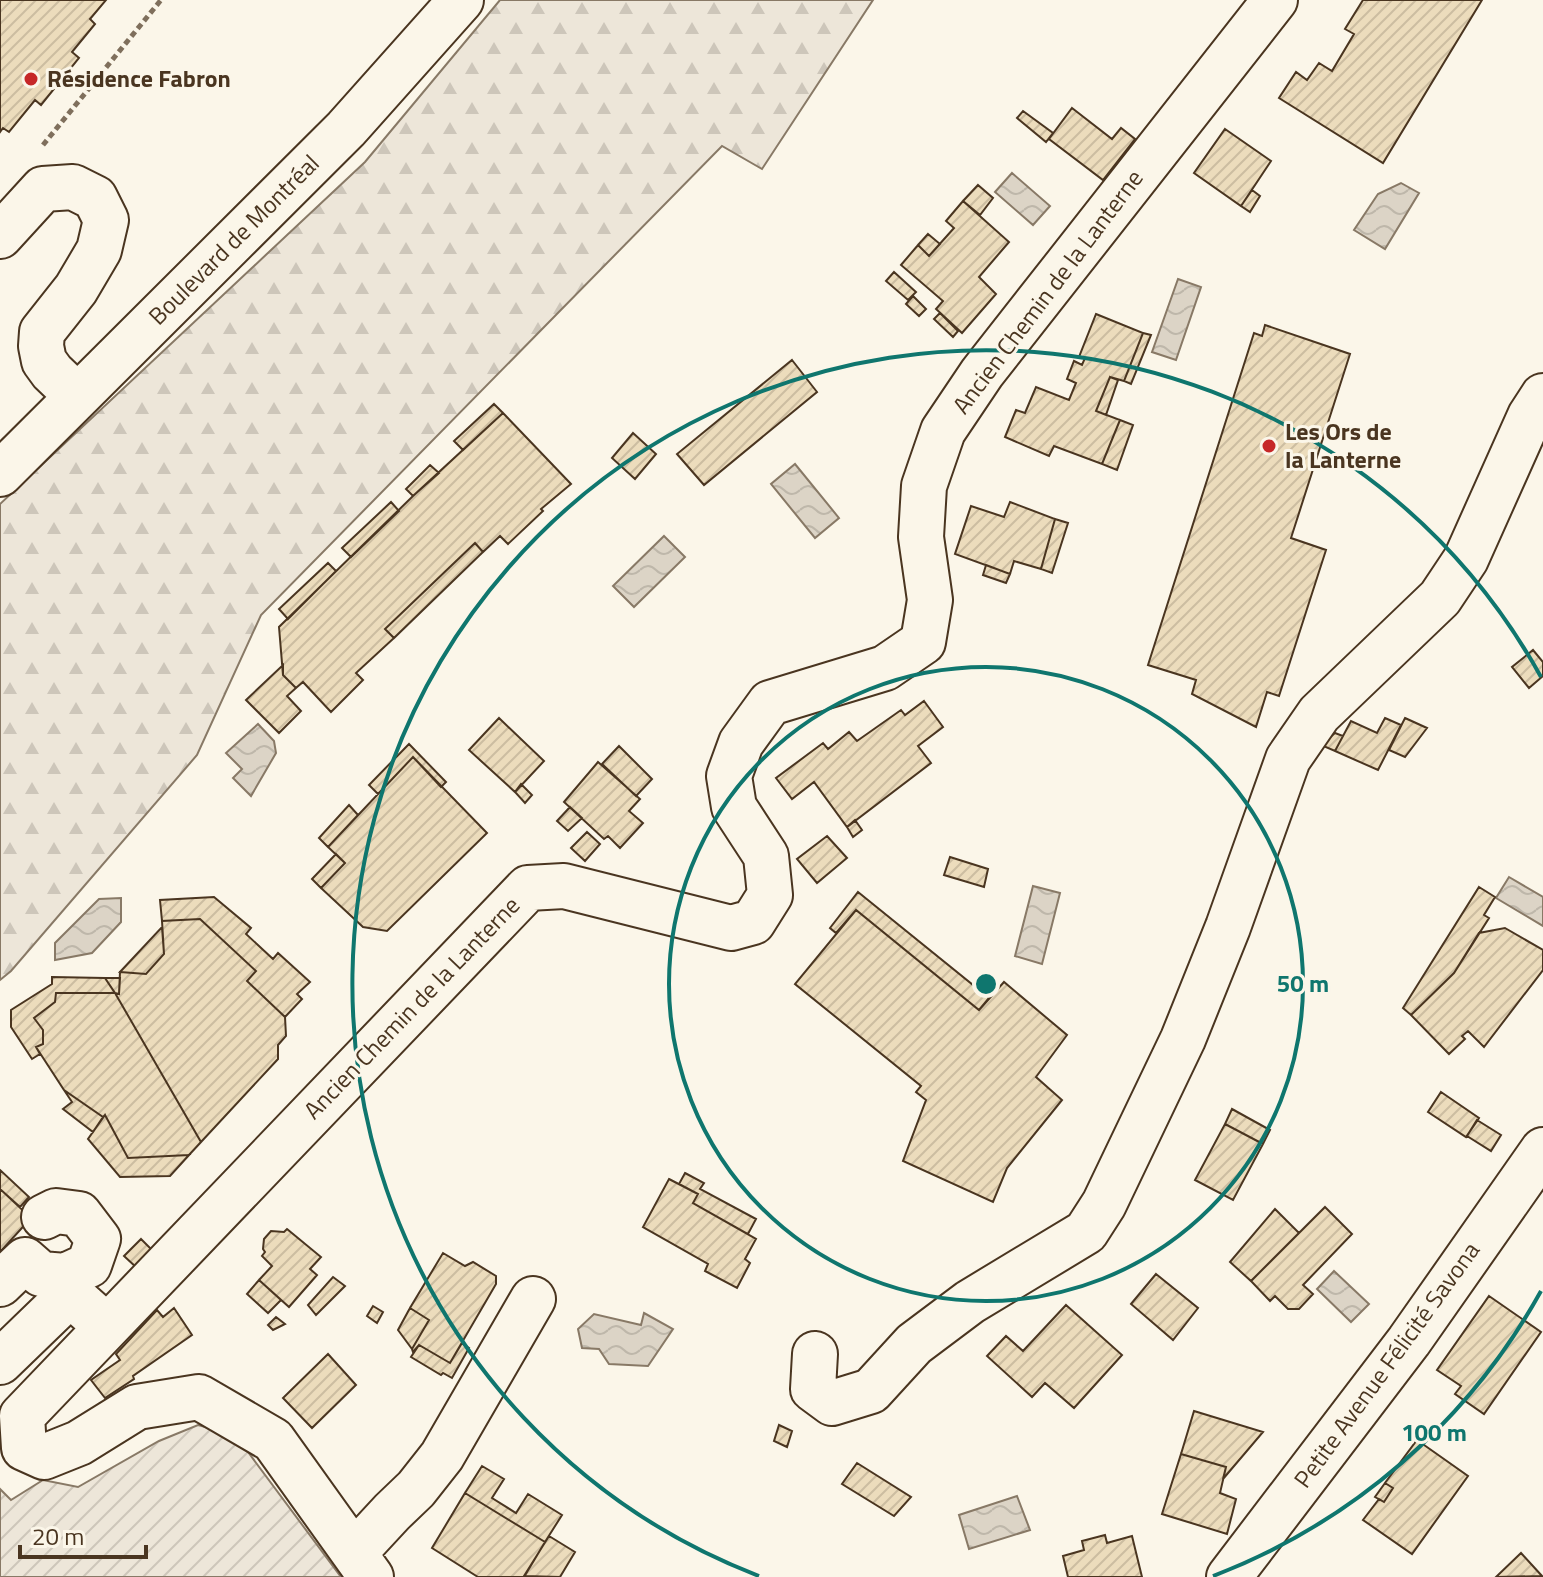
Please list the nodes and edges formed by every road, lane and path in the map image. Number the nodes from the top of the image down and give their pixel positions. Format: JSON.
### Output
{"nodes":[{"id":1,"x":161,"y":0,"type":"edge"},
{"id":2,"x":461,"y":0,"type":"edge"},
{"id":3,"x":1275,"y":0,"type":"edge"},
{"id":4,"x":40,"y":149,"type":"dead end"},
{"id":5,"x":0,"y":236,"type":"edge"},
{"id":6,"x":77,"y":396,"type":"junction"},
{"id":7,"x":1543,"y":396,"type":"edge"},
{"id":8,"x":0,"y":474,"type":"edge"},
{"id":9,"x":1543,"y":1150,"type":"edge"},
{"id":10,"x":44,"y":1217,"type":"dead end"},
{"id":11,"x":0,"y":1284,"type":"edge"},
{"id":12,"x":533,"y":1299,"type":"dead end"},
{"id":13,"x":107,"y":1327,"type":"junction"},
{"id":14,"x":815,"y":1354,"type":"dead end"},
{"id":15,"x":0,"y":1362,"type":"edge"},
{"id":16,"x":363,"y":1565,"type":"edge"},
{"id":17,"x":1229,"y":1577,"type":"edge"}],
"edges":[{"from":1,"to":4,"type":"path"},
{"from":2,"to":6,"type":"street","name":"Boulevard de Montréal"},
{"from":3,"to":13,"type":"street","name":"Ancien Chemin de la Lanterne"},
{"from":5,"to":6,"type":"street"},
{"from":6,"to":8,"type":"street","name":"Boulevard de Montréal"},
{"from":7,"to":14,"type":"street"},
{"from":9,"to":17,"type":"street","name":"Petite Avenue Félicité Savona"},
{"from":10,"to":11,"type":"street"},
{"from":12,"to":16,"type":"street"},
{"from":13,"to":15,"type":"street"},
{"from":13,"to":16,"type":"street","name":"Ancien Chemin de la Lanterne"}]}
